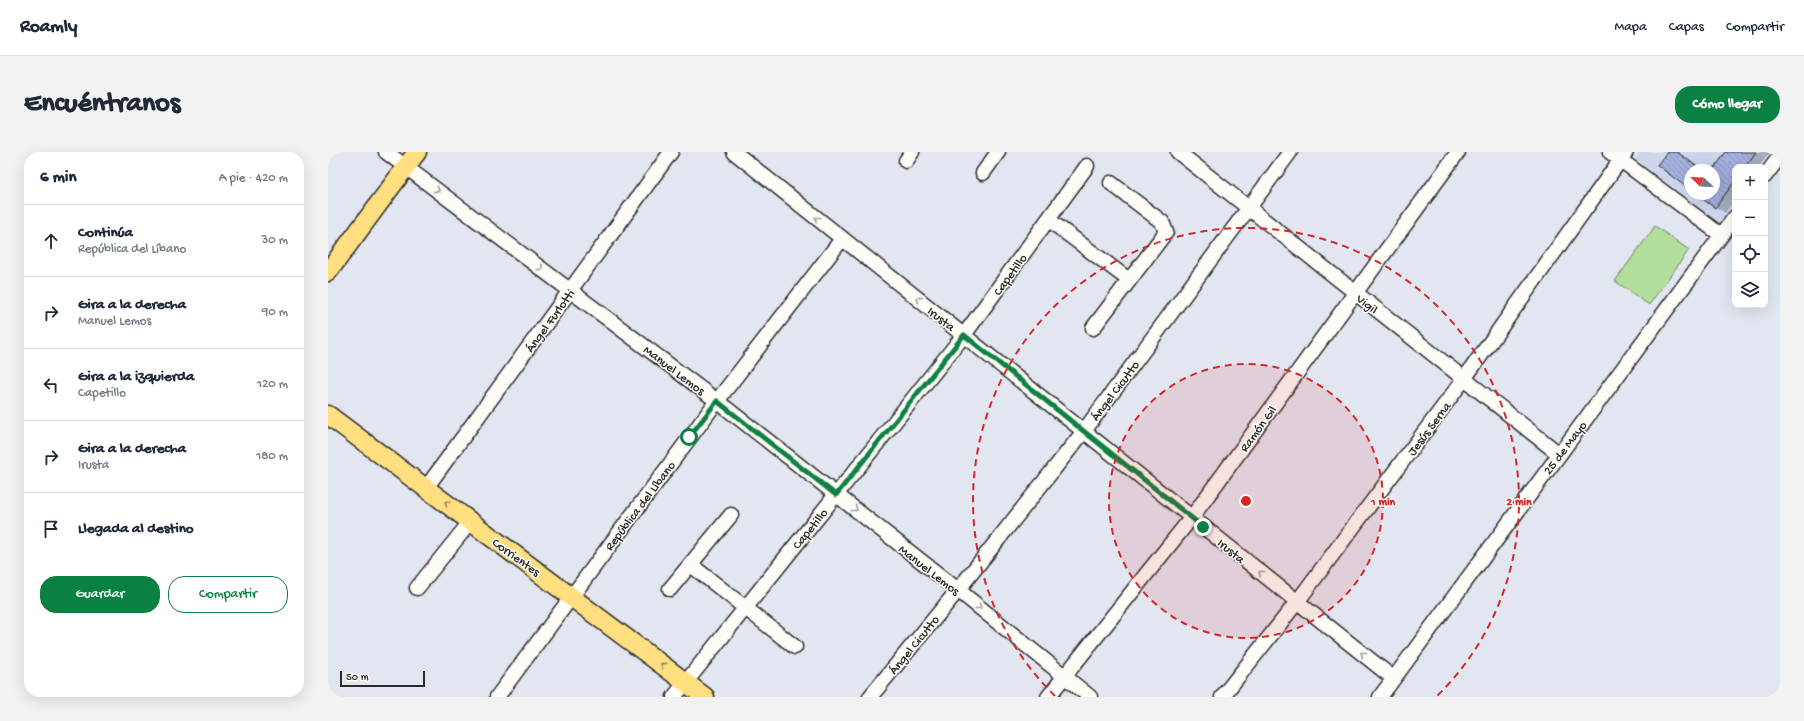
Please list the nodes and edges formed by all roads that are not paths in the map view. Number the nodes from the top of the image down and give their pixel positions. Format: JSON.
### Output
{"nodes":[{"id":1,"x":386,"y":152,"type":"edge"},
{"id":2,"x":416,"y":152,"type":"edge"},
{"id":3,"x":671,"y":152,"type":"edge"},
{"id":4,"x":734,"y":152,"type":"edge"},
{"id":5,"x":998,"y":152,"type":"edge"},
{"id":6,"x":1178,"y":152,"type":"edge"},
{"id":7,"x":1290,"y":152,"type":"edge"},
{"id":8,"x":1458,"y":152,"type":"edge"},
{"id":9,"x":1619,"y":155,"type":"edge"},
{"id":10,"x":1780,"y":156,"type":"edge"},
{"id":11,"x":1086,"y":166,"type":"dead end"},
{"id":12,"x":406,"y":167,"type":"junction"},
{"id":13,"x":1768,"y":172,"type":"edge"},
{"id":14,"x":983,"y":173,"type":"dead end"},
{"id":15,"x":1111,"y":183,"type":"dead end"},
{"id":16,"x":1249,"y":208,"type":"junction"},
{"id":17,"x":1049,"y":220,"type":"junction"},
{"id":18,"x":1732,"y":221,"type":"edge"},
{"id":19,"x":1721,"y":235,"type":"junction"},
{"id":20,"x":842,"y":239,"type":"junction"},
{"id":21,"x":328,"y":272,"type":"edge"},
{"id":22,"x":1129,"y":280,"type":"junction"},
{"id":23,"x":571,"y":290,"type":"junction"},
{"id":24,"x":1355,"y":293,"type":"junction"},
{"id":25,"x":1094,"y":328,"type":"dead end"},
{"id":26,"x":964,"y":335,"type":"junction"},
{"id":27,"x":1464,"y":380,"type":"junction"},
{"id":28,"x":717,"y":401,"type":"junction"},
{"id":29,"x":328,"y":415,"type":"edge"},
{"id":30,"x":1084,"y":431,"type":"junction"},
{"id":31,"x":1559,"y":454,"type":"junction"},
{"id":32,"x":426,"y":488,"type":"junction"},
{"id":33,"x":836,"y":495,"type":"junction"},
{"id":34,"x":731,"y":515,"type":"dead end"},
{"id":35,"x":1192,"y":517,"type":"junction"},
{"id":36,"x":471,"y":521,"type":"junction"},
{"id":37,"x":691,"y":564,"type":"junction"},
{"id":38,"x":418,"y":588,"type":"dead end"},
{"id":39,"x":670,"y":590,"type":"dead end"},
{"id":40,"x":958,"y":590,"type":"junction"},
{"id":41,"x":571,"y":596,"type":"junction"},
{"id":42,"x":1297,"y":602,"type":"junction"},
{"id":43,"x":745,"y":608,"type":"junction"},
{"id":44,"x":795,"y":647,"type":"dead end"},
{"id":45,"x":1064,"y":677,"type":"junction"},
{"id":46,"x":1393,"y":678,"type":"junction"},
{"id":47,"x":686,"y":682,"type":"junction"},
{"id":48,"x":496,"y":697,"type":"edge"},
{"id":49,"x":674,"y":697,"type":"edge"},
{"id":50,"x":705,"y":697,"type":"edge"},
{"id":51,"x":870,"y":697,"type":"edge"},
{"id":52,"x":1048,"y":697,"type":"edge"},
{"id":53,"x":1090,"y":697,"type":"edge"},
{"id":54,"x":1222,"y":697,"type":"edge"},
{"id":55,"x":1380,"y":697,"type":"edge"}],
"edges":[{"from":1,"to":12,"type":"street","name":"Manuel Lemos"},
{"from":2,"to":12,"type":"main road"},
{"from":3,"to":23,"type":"street","name":"Ángel Furlotti"},
{"from":20,"to":4,"type":"street","name":"Irusta","one_way":true},
{"from":5,"to":14,"type":"street"},
{"from":6,"to":16,"type":"street","name":"Vigil"},
{"from":7,"to":16,"type":"street","name":"Ángel Cicutto"},
{"from":8,"to":24,"type":"street","name":"Ramón Gil"},
{"from":9,"to":19,"type":"street"},
{"from":9,"to":27,"type":"street","name":"Jesús Serna"},
{"from":10,"to":13,"type":"street"},
{"from":11,"to":17,"type":"street","name":"Capetillo"},
{"from":12,"to":21,"type":"main road"},
{"from":12,"to":23,"type":"street","name":"Manuel Lemos","one_way":true},
{"from":15,"to":22,"type":"street"},
{"from":16,"to":24,"type":"street","name":"Vigil"},
{"from":16,"to":30,"type":"street","name":"Ángel Cicutto"},
{"from":17,"to":22,"type":"street"},
{"from":17,"to":26,"type":"street","name":"Capetillo"},
{"from":18,"to":19,"type":"street","name":"25 de Mayo"},
{"from":19,"to":31,"type":"street","name":"25 de Mayo"},
{"from":26,"to":20,"type":"street","name":"Irusta","one_way":true},
{"from":20,"to":28,"type":"street","name":"República del Líbano"},
{"from":22,"to":25,"type":"street"},
{"from":23,"to":28,"type":"street","name":"Manuel Lemos"},
{"from":23,"to":32,"type":"street","name":"Ángel Furlotti"},
{"from":24,"to":27,"type":"street","name":"Vigil"},
{"from":24,"to":35,"type":"street","name":"Ramón Gil"},
{"from":26,"to":30,"type":"street","name":"Irusta"},
{"from":26,"to":33,"type":"street","name":"Capetillo"},
{"from":27,"to":31,"type":"street","name":"Vigil"},
{"from":27,"to":42,"type":"street","name":"Jesús Serna"},
{"from":28,"to":33,"type":"street","name":"Manuel Lemos"},
{"from":28,"to":41,"type":"street","name":"República del Líbano"},
{"from":29,"to":32,"type":"main road","name":"Corrientes"},
{"from":30,"to":35,"type":"street","name":"Irusta"},
{"from":30,"to":40,"type":"street","name":"Ángel Cicutto"},
{"from":31,"to":46,"type":"street","name":"25 de Mayo"},
{"from":36,"to":32,"type":"main road","name":"Corrientes","one_way":true},
{"from":33,"to":40,"type":"street","name":"Manuel Lemos","one_way":true},
{"from":33,"to":43,"type":"street","name":"Capetillo"},
{"from":34,"to":37,"type":"street"},
{"from":42,"to":35,"type":"street","name":"Irusta","one_way":true},
{"from":35,"to":45,"type":"street","name":"Ramón Gil"},
{"from":36,"to":38,"type":"street"},
{"from":36,"to":41,"type":"main road","name":"Corrientes"},
{"from":37,"to":39,"type":"street"},
{"from":37,"to":43,"type":"street"},
{"from":40,"to":45,"type":"street","name":"Manuel Lemos","one_way":true},
{"from":40,"to":51,"type":"street","name":"Ángel Cicutto"},
{"from":47,"to":41,"type":"main road","name":"Corrientes","one_way":true},
{"from":41,"to":48,"type":"street","name":"República del Líbano"},
{"from":46,"to":42,"type":"street","name":"Irusta","one_way":true},
{"from":42,"to":54,"type":"street","name":"Jesús Serna"},
{"from":43,"to":44,"type":"street"},
{"from":43,"to":47,"type":"street","name":"Capetillo"},
{"from":45,"to":52,"type":"street","name":"Ramón Gil"},
{"from":45,"to":53,"type":"street","name":"Manuel Lemos"},
{"from":46,"to":55,"type":"street","name":"25 de Mayo"},
{"from":47,"to":49,"type":"street","name":"Capetillo"},
{"from":47,"to":50,"type":"main road","name":"Corrientes"}]}
